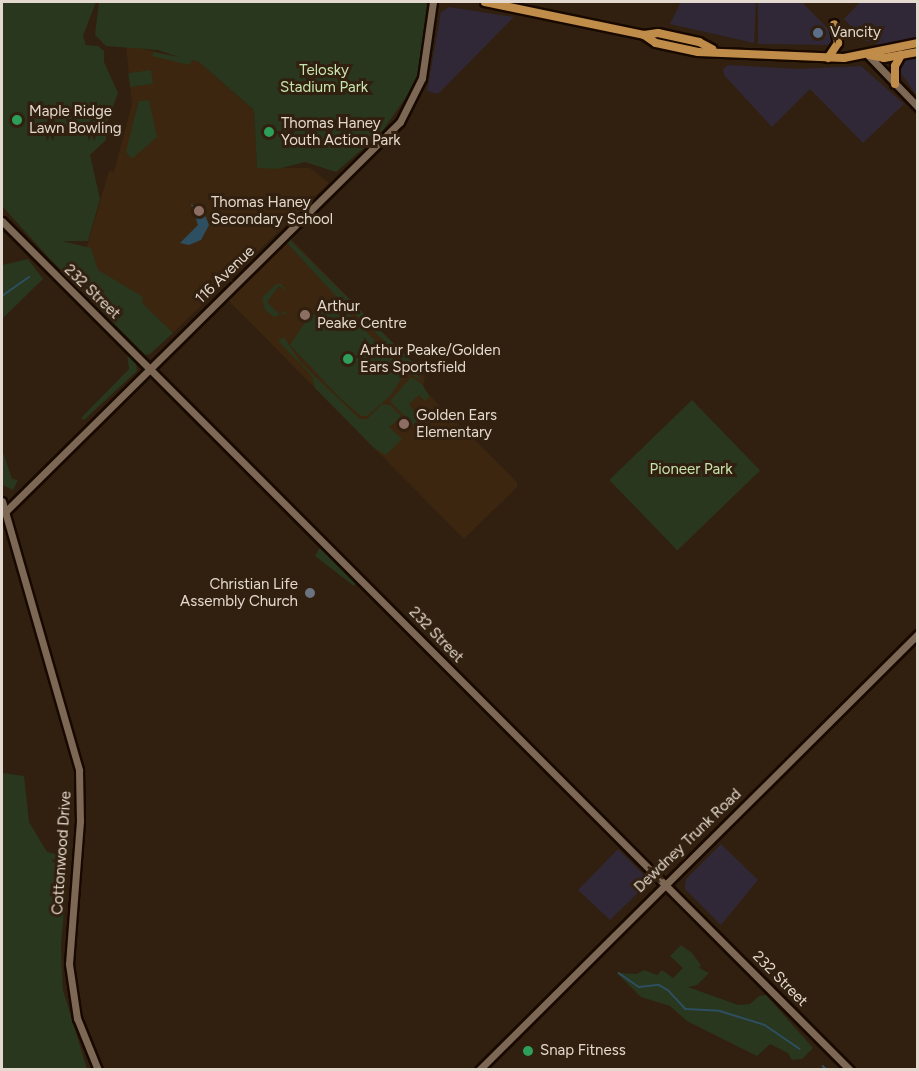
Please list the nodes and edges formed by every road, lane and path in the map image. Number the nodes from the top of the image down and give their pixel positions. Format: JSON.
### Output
{"nodes":[{"id":1,"x":434,"y":2,"type":"edge"},
{"id":2,"x":485,"y":2,"type":"edge"},
{"id":3,"x":834,"y":24,"type":"dead end"},
{"id":4,"x":918,"y":43,"type":"edge"},
{"id":5,"x":918,"y":52,"type":"edge"},
{"id":6,"x":867,"y":54,"type":"junction"},
{"id":7,"x":901,"y":55,"type":"junction"},
{"id":8,"x":828,"y":58,"type":"junction"},
{"id":9,"x":895,"y":84,"type":"junction"},
{"id":10,"x":918,"y":107,"type":"edge"},
{"id":11,"x":2,"y":221,"type":"edge"},
{"id":12,"x":150,"y":367,"type":"junction"},
{"id":13,"x":2,"y":501,"type":"edge"},
{"id":14,"x":5,"y":512,"type":"junction"},
{"id":15,"x":918,"y":634,"type":"edge"},
{"id":16,"x":665,"y":883,"type":"junction"},
{"id":17,"x":98,"y":1070,"type":"edge"},
{"id":18,"x":479,"y":1070,"type":"edge"},
{"id":19,"x":850,"y":1070,"type":"edge"}],
"edges":[{"from":1,"to":12,"type":"main road","name":"116 Avenue"},
{"from":2,"to":8,"type":"main road"},
{"from":3,"to":8,"type":"main road"},
{"from":4,"to":6,"type":"main road"},
{"from":5,"to":7,"type":"main road"},
{"from":6,"to":7,"type":"main road"},
{"from":6,"to":8,"type":"main road"},
{"from":6,"to":9,"type":"main road"},
{"from":7,"to":9,"type":"main road"},
{"from":9,"to":10,"type":"main road"},
{"from":11,"to":12,"type":"main road","name":"232 Street"},
{"from":12,"to":14,"type":"main road","name":"116 Avenue"},
{"from":12,"to":16,"type":"main road","name":"232 Street"},
{"from":13,"to":14,"type":"main road","name":"Cottonwood Drive"},
{"from":14,"to":17,"type":"main road","name":"Cottonwood Drive"},
{"from":15,"to":16,"type":"main road","name":"Dewdney Trunk Road"},
{"from":16,"to":18,"type":"main road","name":"Dewdney Trunk Road"},
{"from":16,"to":19,"type":"main road","name":"232 Street"}]}
